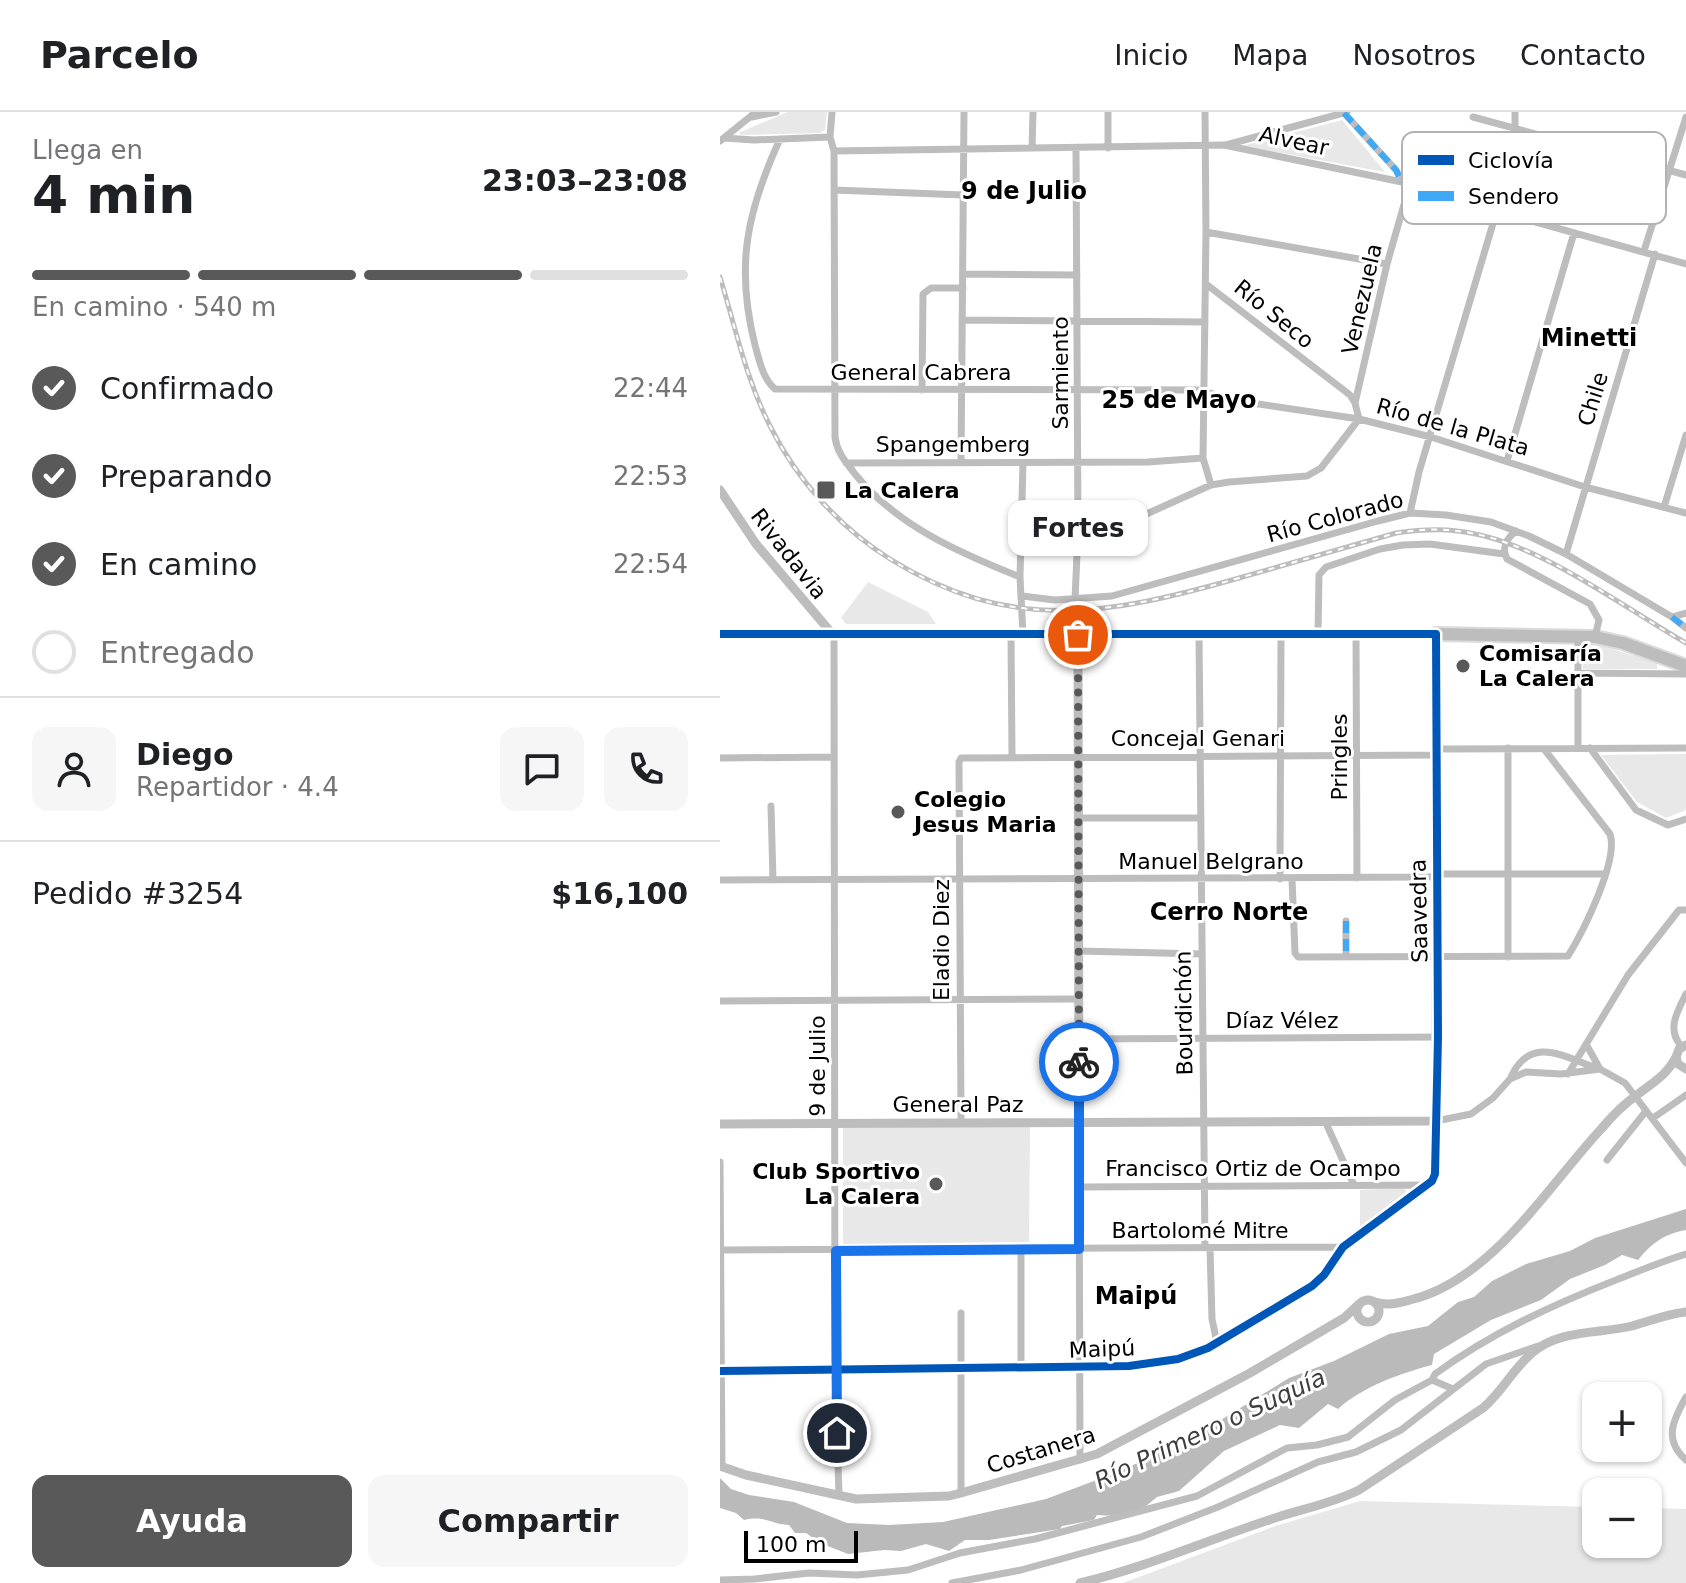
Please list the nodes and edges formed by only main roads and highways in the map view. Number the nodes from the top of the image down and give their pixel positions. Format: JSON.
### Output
{"nodes":[{"id":1,"x":1436,"y":634,"type":"road end"},
{"id":2,"x":1686,"y":666,"type":"edge"}],
"edges":[{"from":1,"to":2,"type":"main road"}]}
